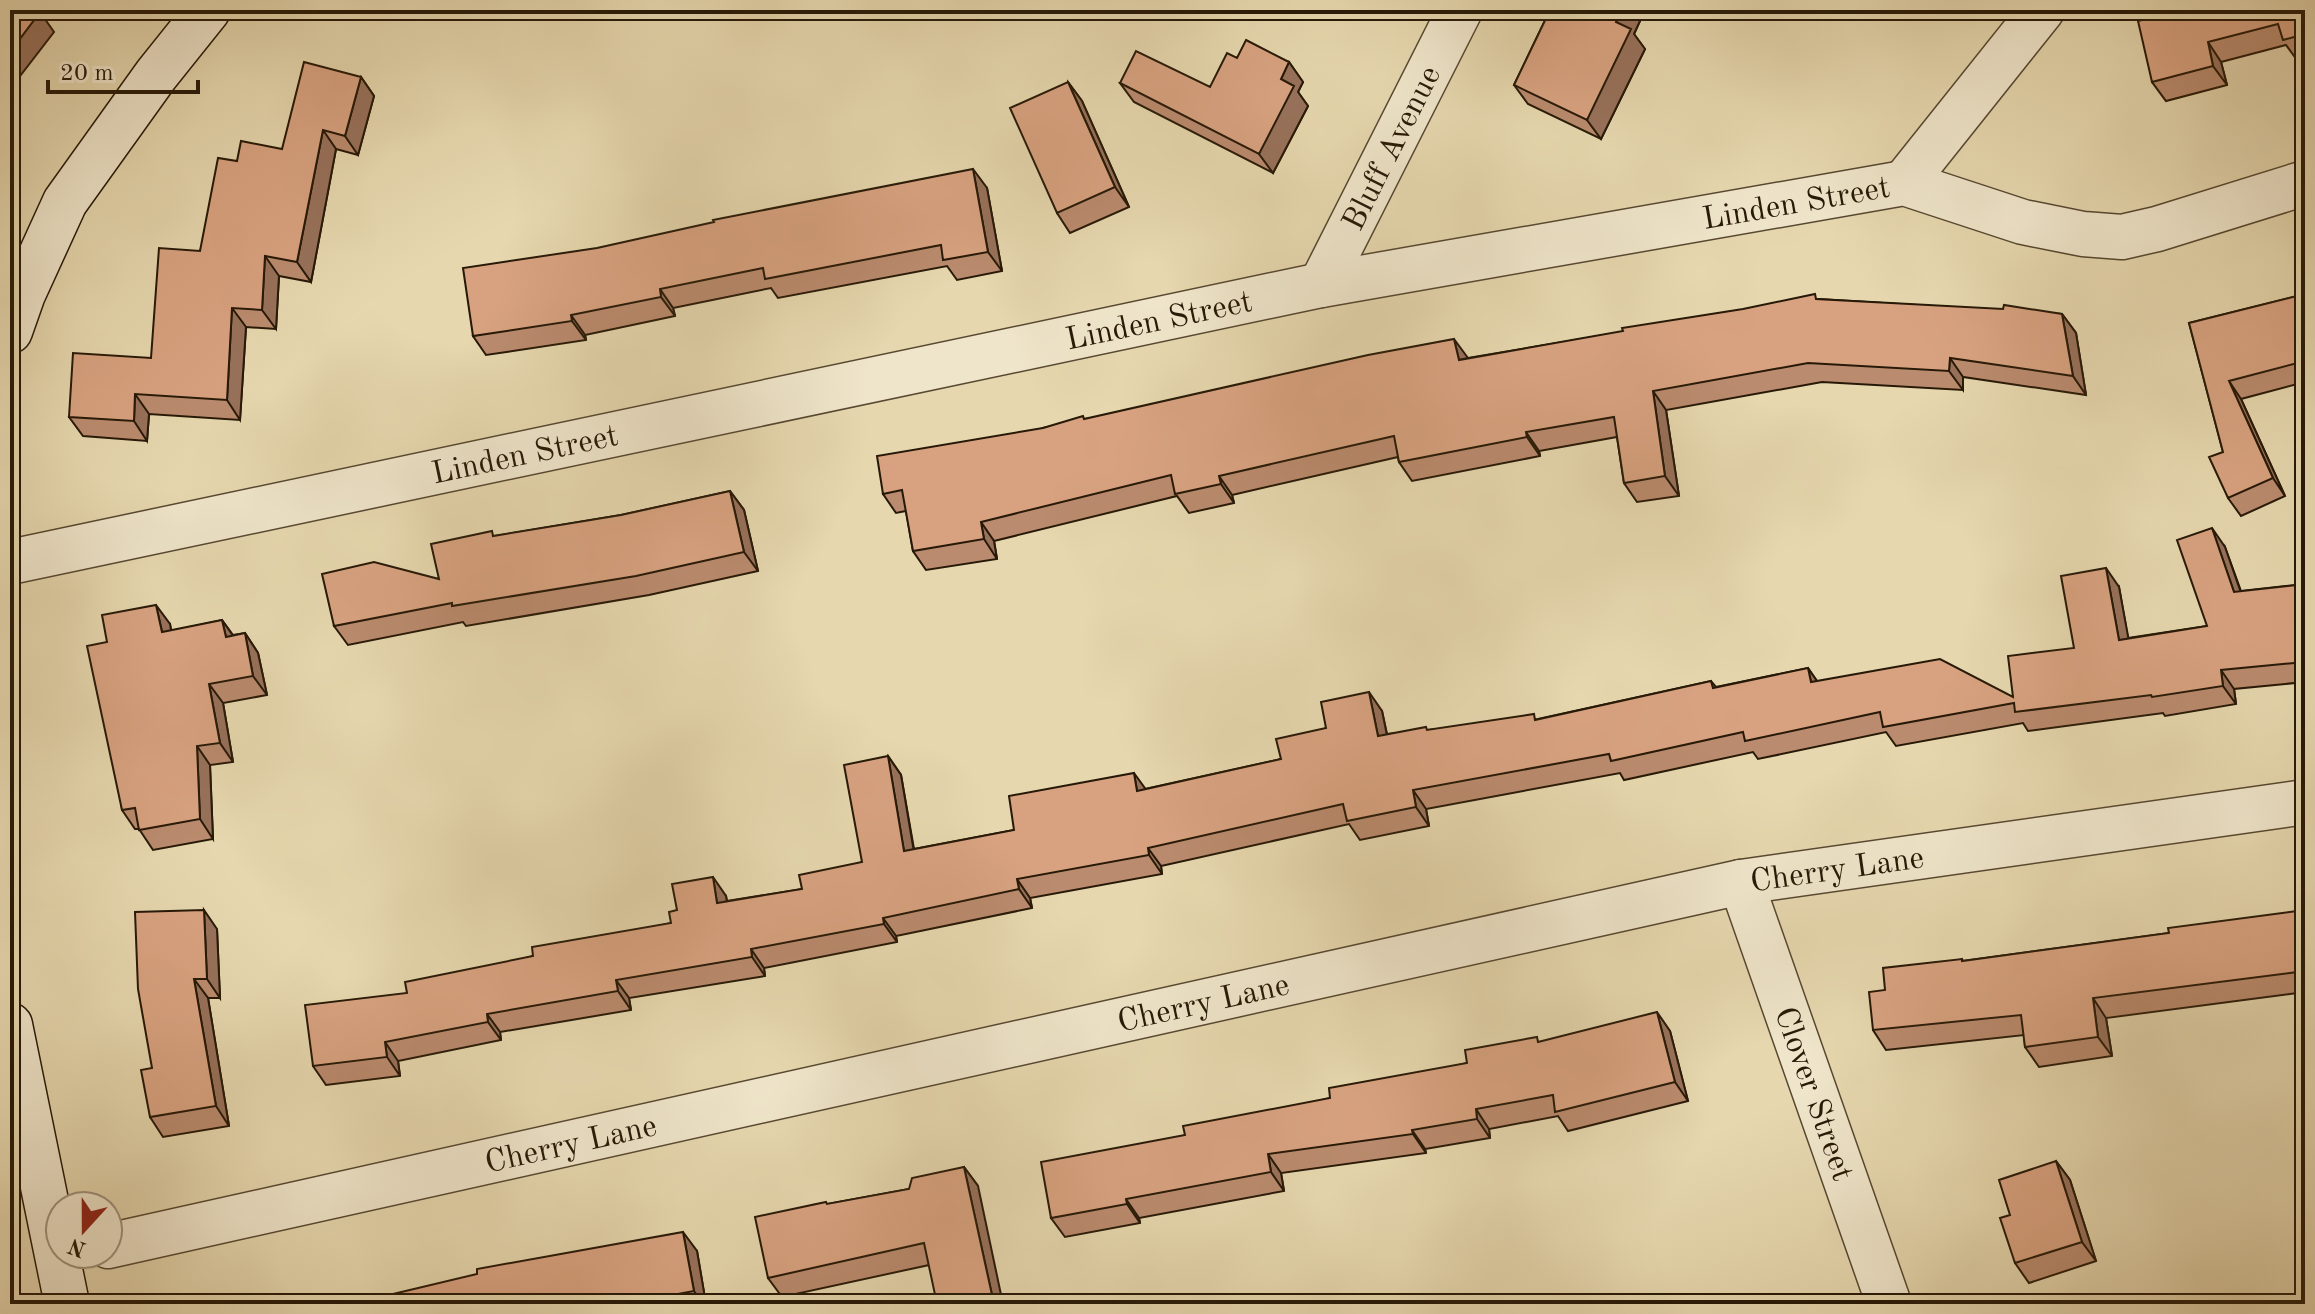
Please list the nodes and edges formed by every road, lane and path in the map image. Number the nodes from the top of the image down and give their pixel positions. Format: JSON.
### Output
{"nodes":[{"id":1,"x":208,"y":10,"type":"edge"},
{"id":2,"x":1460,"y":10,"type":"edge"},
{"id":3,"x":2042,"y":10,"type":"edge"},
{"id":4,"x":1904,"y":183,"type":"junction"},
{"id":5,"x":2305,"y":183,"type":"edge"},
{"id":6,"x":1321,"y":285,"type":"junction"},
{"id":7,"x":10,"y":331,"type":"edge"},
{"id":8,"x":10,"y":562,"type":"edge"},
{"id":9,"x":2305,"y":802,"type":"edge"},
{"id":10,"x":1741,"y":882,"type":"junction"},
{"id":11,"x":10,"y":1025,"type":"edge"},
{"id":12,"x":49,"y":1190,"type":"edge"},
{"id":13,"x":124,"y":1242,"type":"edge"},
{"id":14,"x":65,"y":1270,"type":"edge"},
{"id":15,"x":67,"y":1304,"type":"edge"},
{"id":16,"x":1889,"y":1304,"type":"edge"}],
"edges":[{"from":1,"to":7,"type":"street"},
{"from":2,"to":6,"type":"street","name":"Bluff Avenue"},
{"from":3,"to":4,"type":"street"},
{"from":4,"to":5,"type":"street","name":"Linden Street"},
{"from":4,"to":6,"type":"street","name":"Linden Street"},
{"from":6,"to":8,"type":"street","name":"Linden Street"},
{"from":9,"to":10,"type":"street","name":"Cherry Lane"},
{"from":10,"to":13,"type":"street","name":"Cherry Lane"},
{"from":10,"to":16,"type":"street","name":"Clover Street"},
{"from":11,"to":12,"type":"street"},
{"from":14,"to":15,"type":"street"}]}
